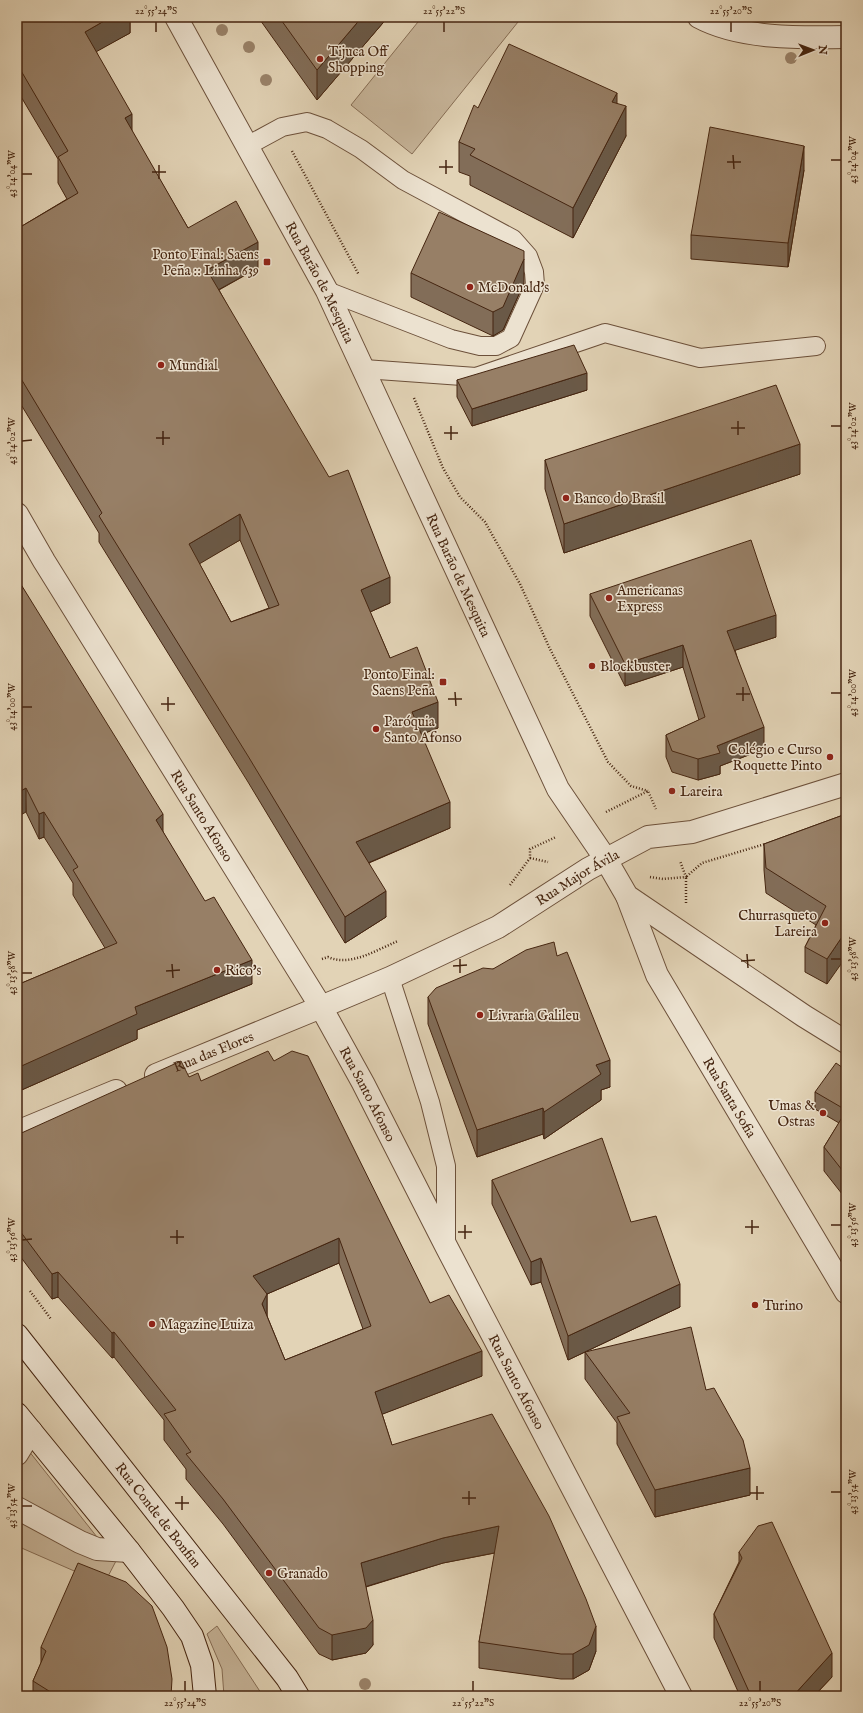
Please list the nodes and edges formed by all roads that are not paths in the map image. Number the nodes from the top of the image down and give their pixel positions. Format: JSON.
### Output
{"nodes":[{"id":1,"x":176,"y":17,"type":"edge"},
{"id":2,"x":699,"y":17,"type":"edge"},
{"id":3,"x":846,"y":37,"type":"edge"},
{"id":4,"x":247,"y":146,"type":"junction"},
{"id":5,"x":327,"y":291,"type":"junction"},
{"id":6,"x":816,"y":346,"type":"dead end"},
{"id":7,"x":364,"y":369,"type":"junction"},
{"id":8,"x":17,"y":514,"type":"edge"},
{"id":9,"x":846,"y":784,"type":"edge"},
{"id":10,"x":605,"y":858,"type":"junction"},
{"id":11,"x":628,"y":896,"type":"junction"},
{"id":12,"x":390,"y":978,"type":"junction"},
{"id":13,"x":321,"y":1007,"type":"junction"},
{"id":14,"x":846,"y":1042,"type":"edge"},
{"id":15,"x":17,"y":1132,"type":"edge"},
{"id":16,"x":446,"y":1246,"type":"junction"},
{"id":17,"x":846,"y":1292,"type":"edge"},
{"id":18,"x":17,"y":1336,"type":"edge"},
{"id":19,"x":17,"y":1414,"type":"edge"},
{"id":20,"x":31,"y":1431,"type":"junction"},
{"id":21,"x":17,"y":1454,"type":"edge"},
{"id":22,"x":17,"y":1508,"type":"edge"},
{"id":23,"x":129,"y":1551,"type":"junction"},
{"id":24,"x":205,"y":1696,"type":"edge"},
{"id":25,"x":298,"y":1696,"type":"edge"},
{"id":26,"x":681,"y":1696,"type":"edge"}],
"edges":[{"from":1,"to":4,"type":"street","name":"Rua Barão de Mesquita"},
{"from":2,"to":3,"type":"street"},
{"from":4,"to":5,"type":"street","name":"Rua Barão de Mesquita"},
{"from":4,"to":5,"type":"lane"},
{"from":5,"to":7,"type":"street","name":"Rua Barão de Mesquita"},
{"from":6,"to":7,"type":"lane"},
{"from":7,"to":10,"type":"street","name":"Rua Barão de Mesquita"},
{"from":8,"to":13,"type":"street","name":"Rua Santo Afonso"},
{"from":9,"to":10,"type":"street","name":"Rua Major Ávila"},
{"from":10,"to":11,"type":"street","name":"Rua Barão de Mesquita"},
{"from":10,"to":12,"type":"street","name":"Rua Major Ávila"},
{"from":11,"to":14,"type":"street","name":"Rua Barão de Mesquita"},
{"from":11,"to":17,"type":"street","name":"Rua Santa Sofia"},
{"from":12,"to":13,"type":"street","name":"Rua Major Ávila"},
{"from":12,"to":16,"type":"lane"},
{"from":13,"to":15,"type":"street","name":"Rua das Flores"},
{"from":13,"to":16,"type":"street","name":"Rua Santo Afonso"},
{"from":16,"to":26,"type":"street","name":"Rua Santo Afonso"},
{"from":18,"to":25,"type":"street","name":"Rua Conde de Bonfim"},
{"from":19,"to":20,"type":"street"},
{"from":20,"to":21,"type":"street"},
{"from":20,"to":23,"type":"street"},
{"from":22,"to":23,"type":"street"},
{"from":23,"to":24,"type":"street"}]}
